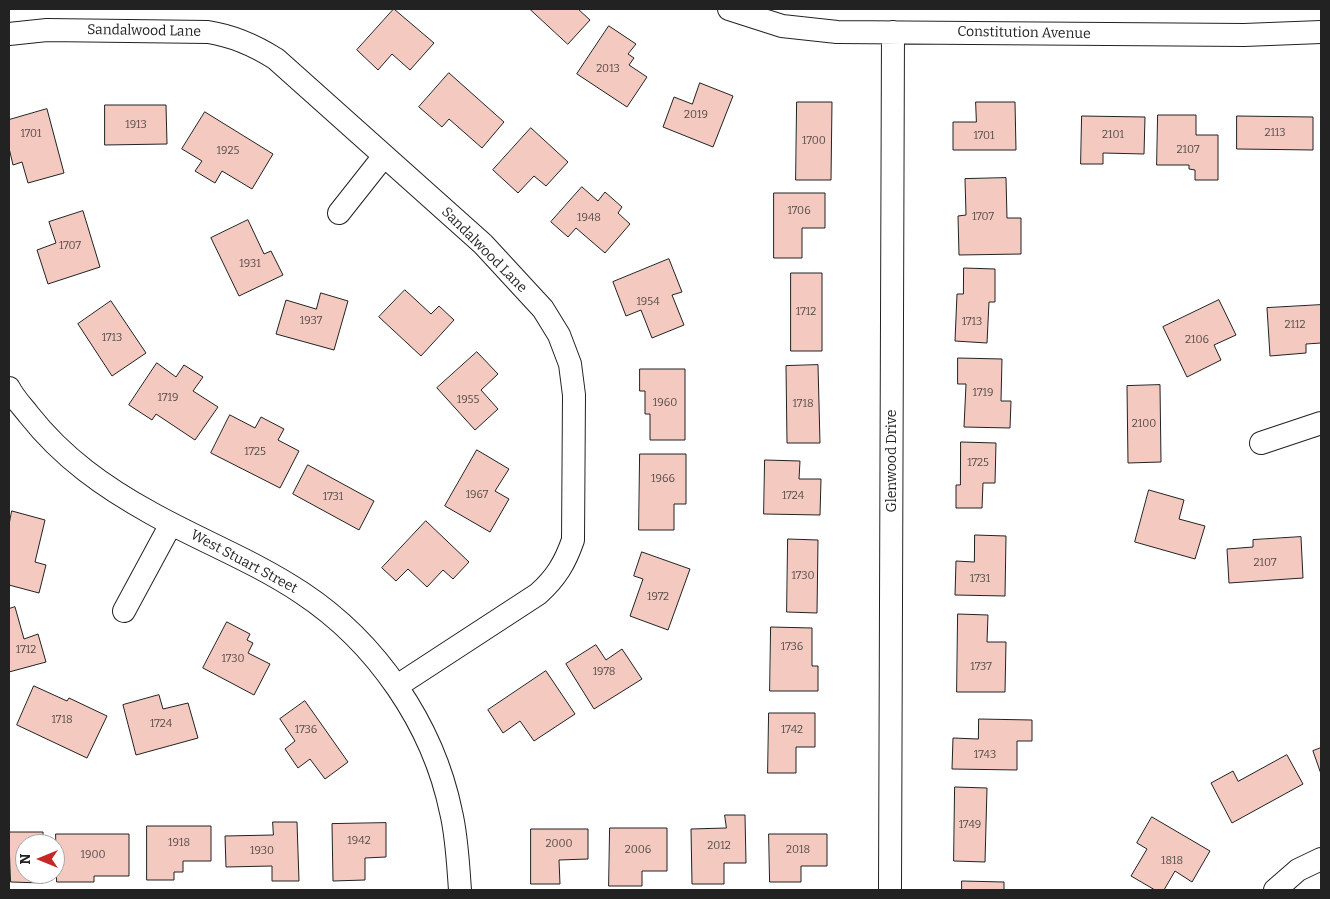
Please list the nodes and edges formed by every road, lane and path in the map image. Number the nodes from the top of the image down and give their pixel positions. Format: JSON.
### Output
{"nodes":[{"id":1,"x":729,"y":9,"type":"edge"},
{"id":2,"x":893,"y":32,"type":"junction"},
{"id":3,"x":1321,"y":32,"type":"edge"},
{"id":4,"x":9,"y":34,"type":"edge"},
{"id":5,"x":384,"y":156,"type":"junction"},
{"id":6,"x":339,"y":213,"type":"dead end"},
{"id":7,"x":9,"y":388,"type":"edge"},
{"id":8,"x":1321,"y":423,"type":"edge"},
{"id":9,"x":1261,"y":443,"type":"dead end"},
{"id":10,"x":171,"y":524,"type":"junction"},
{"id":11,"x":124,"y":611,"type":"dead end"},
{"id":12,"x":397,"y":686,"type":"junction"},
{"id":13,"x":1321,"y":860,"type":"edge"},
{"id":14,"x":460,"y":890,"type":"edge"},
{"id":15,"x":890,"y":890,"type":"edge"},
{"id":16,"x":1275,"y":890,"type":"edge"}],
"edges":[{"from":1,"to":2,"type":"street","name":"Constitution Avenue"},
{"from":2,"to":3,"type":"street","name":"Constitution Avenue"},
{"from":2,"to":15,"type":"street","name":"Glenwood Drive"},
{"from":4,"to":5,"type":"street","name":"Sandalwood Lane"},
{"from":5,"to":6,"type":"street"},
{"from":5,"to":12,"type":"street","name":"Sandalwood Lane"},
{"from":7,"to":10,"type":"street","name":"West Stuart Street"},
{"from":8,"to":9,"type":"street"},
{"from":10,"to":11,"type":"street"},
{"from":10,"to":12,"type":"street","name":"West Stuart Street"},
{"from":12,"to":14,"type":"street","name":"West Stuart Street"},
{"from":13,"to":16,"type":"street"}]}
